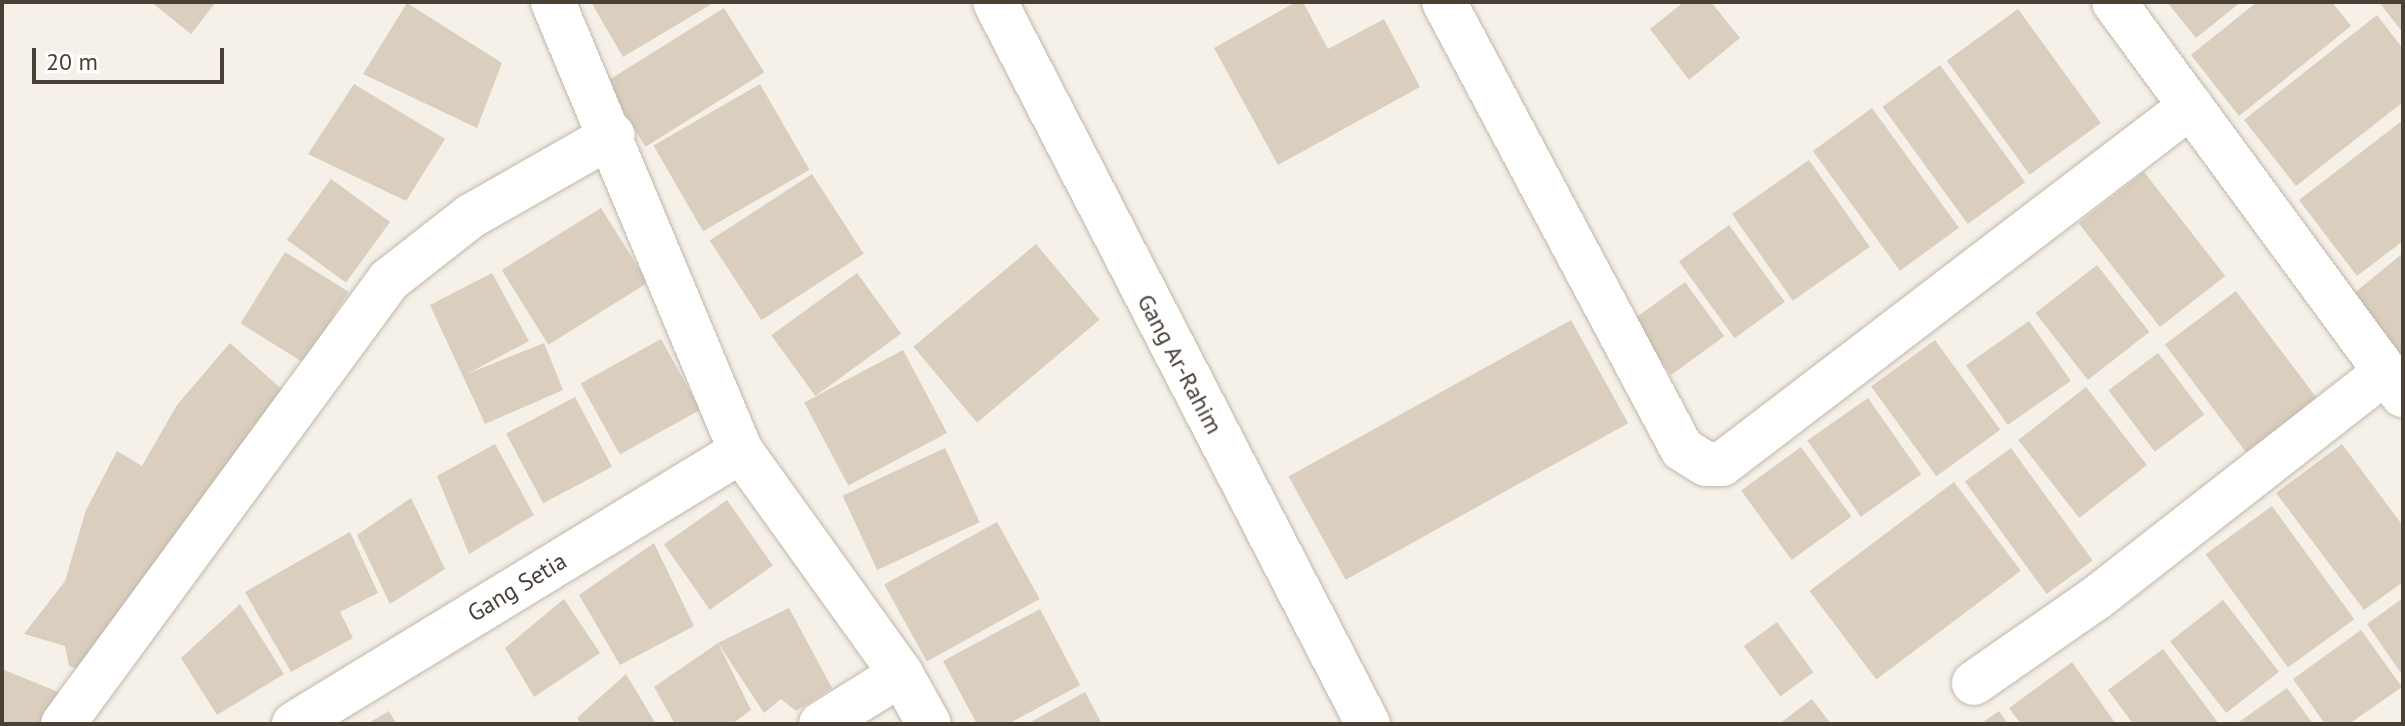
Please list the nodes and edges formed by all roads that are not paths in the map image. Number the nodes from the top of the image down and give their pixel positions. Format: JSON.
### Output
{"nodes":[{"id":1,"x":553,"y":2,"type":"edge"},
{"id":2,"x":995,"y":2,"type":"edge"},
{"id":3,"x":1444,"y":2,"type":"edge"},
{"id":4,"x":2114,"y":2,"type":"edge"},
{"id":5,"x":2191,"y":106,"type":"junction"},
{"id":6,"x":613,"y":135,"type":"junction"},
{"id":7,"x":2395,"y":383,"type":"edge"},
{"id":8,"x":741,"y":451,"type":"junction"},
{"id":9,"x":901,"y":674,"type":"junction"},
{"id":10,"x":1974,"y":683,"type":"dead end"},
{"id":11,"x":63,"y":724,"type":"edge"},
{"id":12,"x":294,"y":724,"type":"edge"},
{"id":13,"x":821,"y":724,"type":"edge"},
{"id":14,"x":929,"y":724,"type":"edge"},
{"id":15,"x":1368,"y":724,"type":"edge"}],
"edges":[{"from":1,"to":6,"type":"street"},
{"from":2,"to":15,"type":"street","name":"Gang Ar-Rahim"},
{"from":3,"to":5,"type":"street"},
{"from":4,"to":5,"type":"street"},
{"from":5,"to":7,"type":"street"},
{"from":6,"to":8,"type":"street"},
{"from":6,"to":11,"type":"street"},
{"from":7,"to":10,"type":"street"},
{"from":8,"to":9,"type":"street"},
{"from":8,"to":12,"type":"street","name":"Gang Setia"},
{"from":9,"to":13,"type":"street"},
{"from":9,"to":14,"type":"street"}]}
